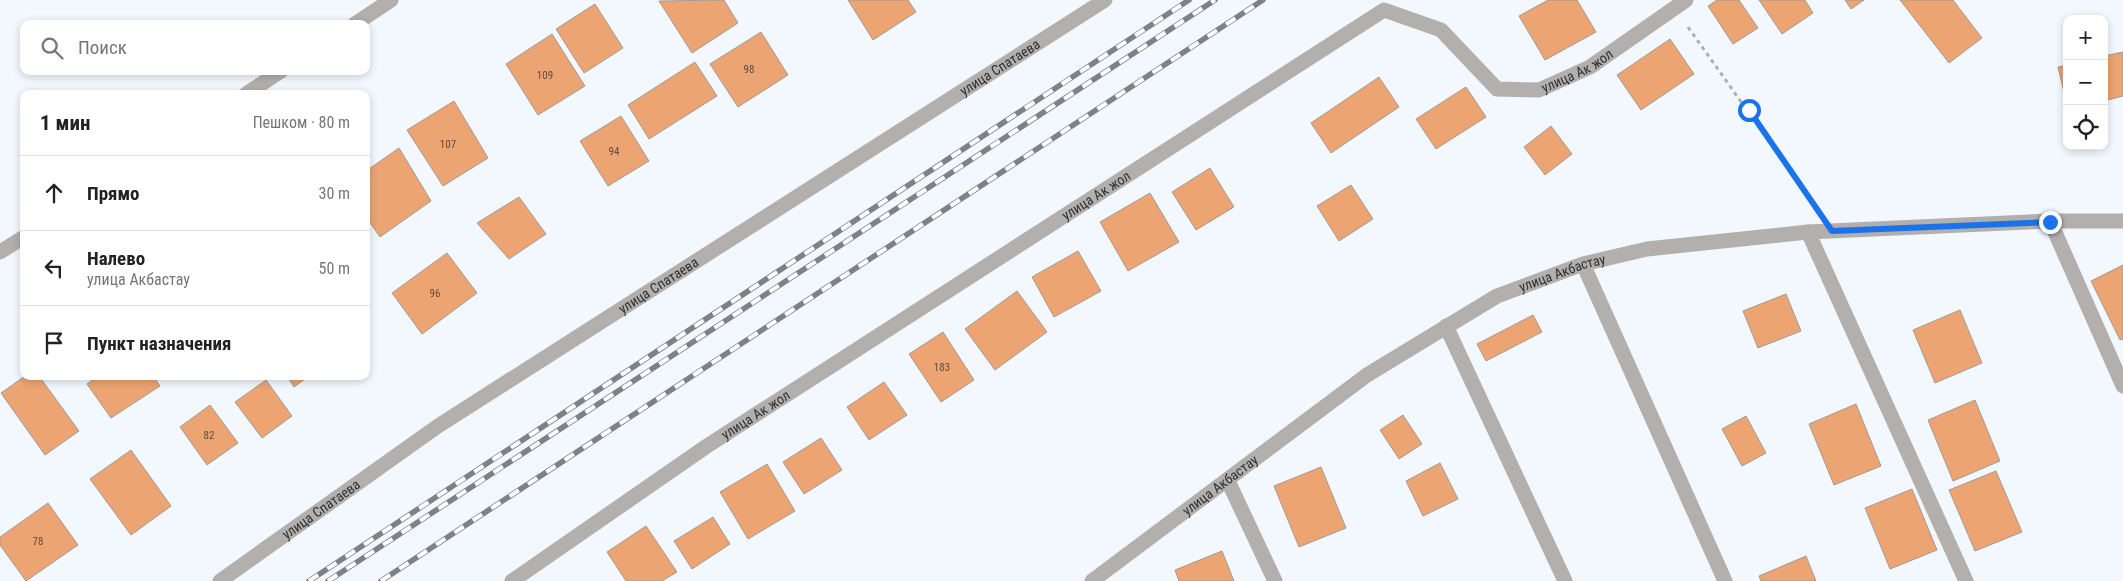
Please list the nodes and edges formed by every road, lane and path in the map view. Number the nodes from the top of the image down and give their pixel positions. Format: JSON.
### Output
{"nodes":[{"id":1,"x":392,"y":0,"type":"edge"},
{"id":2,"x":1105,"y":0,"type":"edge"},
{"id":3,"x":1680,"y":4,"type":"edge"},
{"id":4,"x":361,"y":20,"type":"edge"},
{"id":5,"x":275,"y":75,"type":"edge"},
{"id":6,"x":252,"y":90,"type":"edge"},
{"id":7,"x":2123,"y":221,"type":"edge"},
{"id":8,"x":2050,"y":222,"type":"junction"},
{"id":9,"x":1832,"y":231,"type":"junction"},
{"id":10,"x":1808,"y":232,"type":"junction"},
{"id":11,"x":20,"y":240,"type":"edge"},
{"id":12,"x":0,"y":252,"type":"edge"},
{"id":13,"x":1583,"y":264,"type":"junction"},
{"id":14,"x":1446,"y":326,"type":"junction"},
{"id":15,"x":2123,"y":386,"type":"edge"},
{"id":16,"x":1228,"y":481,"type":"junction"},
{"id":17,"x":220,"y":581,"type":"edge"},
{"id":18,"x":512,"y":581,"type":"edge"},
{"id":19,"x":1092,"y":581,"type":"edge"},
{"id":20,"x":1275,"y":581,"type":"edge"},
{"id":21,"x":1565,"y":581,"type":"edge"},
{"id":22,"x":1725,"y":581,"type":"edge"},
{"id":23,"x":1966,"y":581,"type":"edge"}],
"edges":[{"from":1,"to":4,"type":"street"},
{"from":2,"to":17,"type":"street","name":"улица Спатаева"},
{"from":3,"to":9,"type":"path"},
{"from":3,"to":18,"type":"street","name":"улица Ак жол"},
{"from":5,"to":6,"type":"street"},
{"from":7,"to":8,"type":"street","name":"улица Акбастау"},
{"from":8,"to":9,"type":"street","name":"улица Акбастау"},
{"from":8,"to":15,"type":"street"},
{"from":9,"to":10,"type":"street","name":"улица Акбастау"},
{"from":10,"to":13,"type":"street","name":"улица Акбастау"},
{"from":10,"to":23,"type":"street"},
{"from":11,"to":12,"type":"street"},
{"from":13,"to":14,"type":"street","name":"улица Акбастау"},
{"from":13,"to":22,"type":"street"},
{"from":14,"to":16,"type":"street","name":"улица Акбастау"},
{"from":14,"to":21,"type":"street"},
{"from":16,"to":19,"type":"street","name":"улица Акбастау"},
{"from":16,"to":20,"type":"street"}]}
